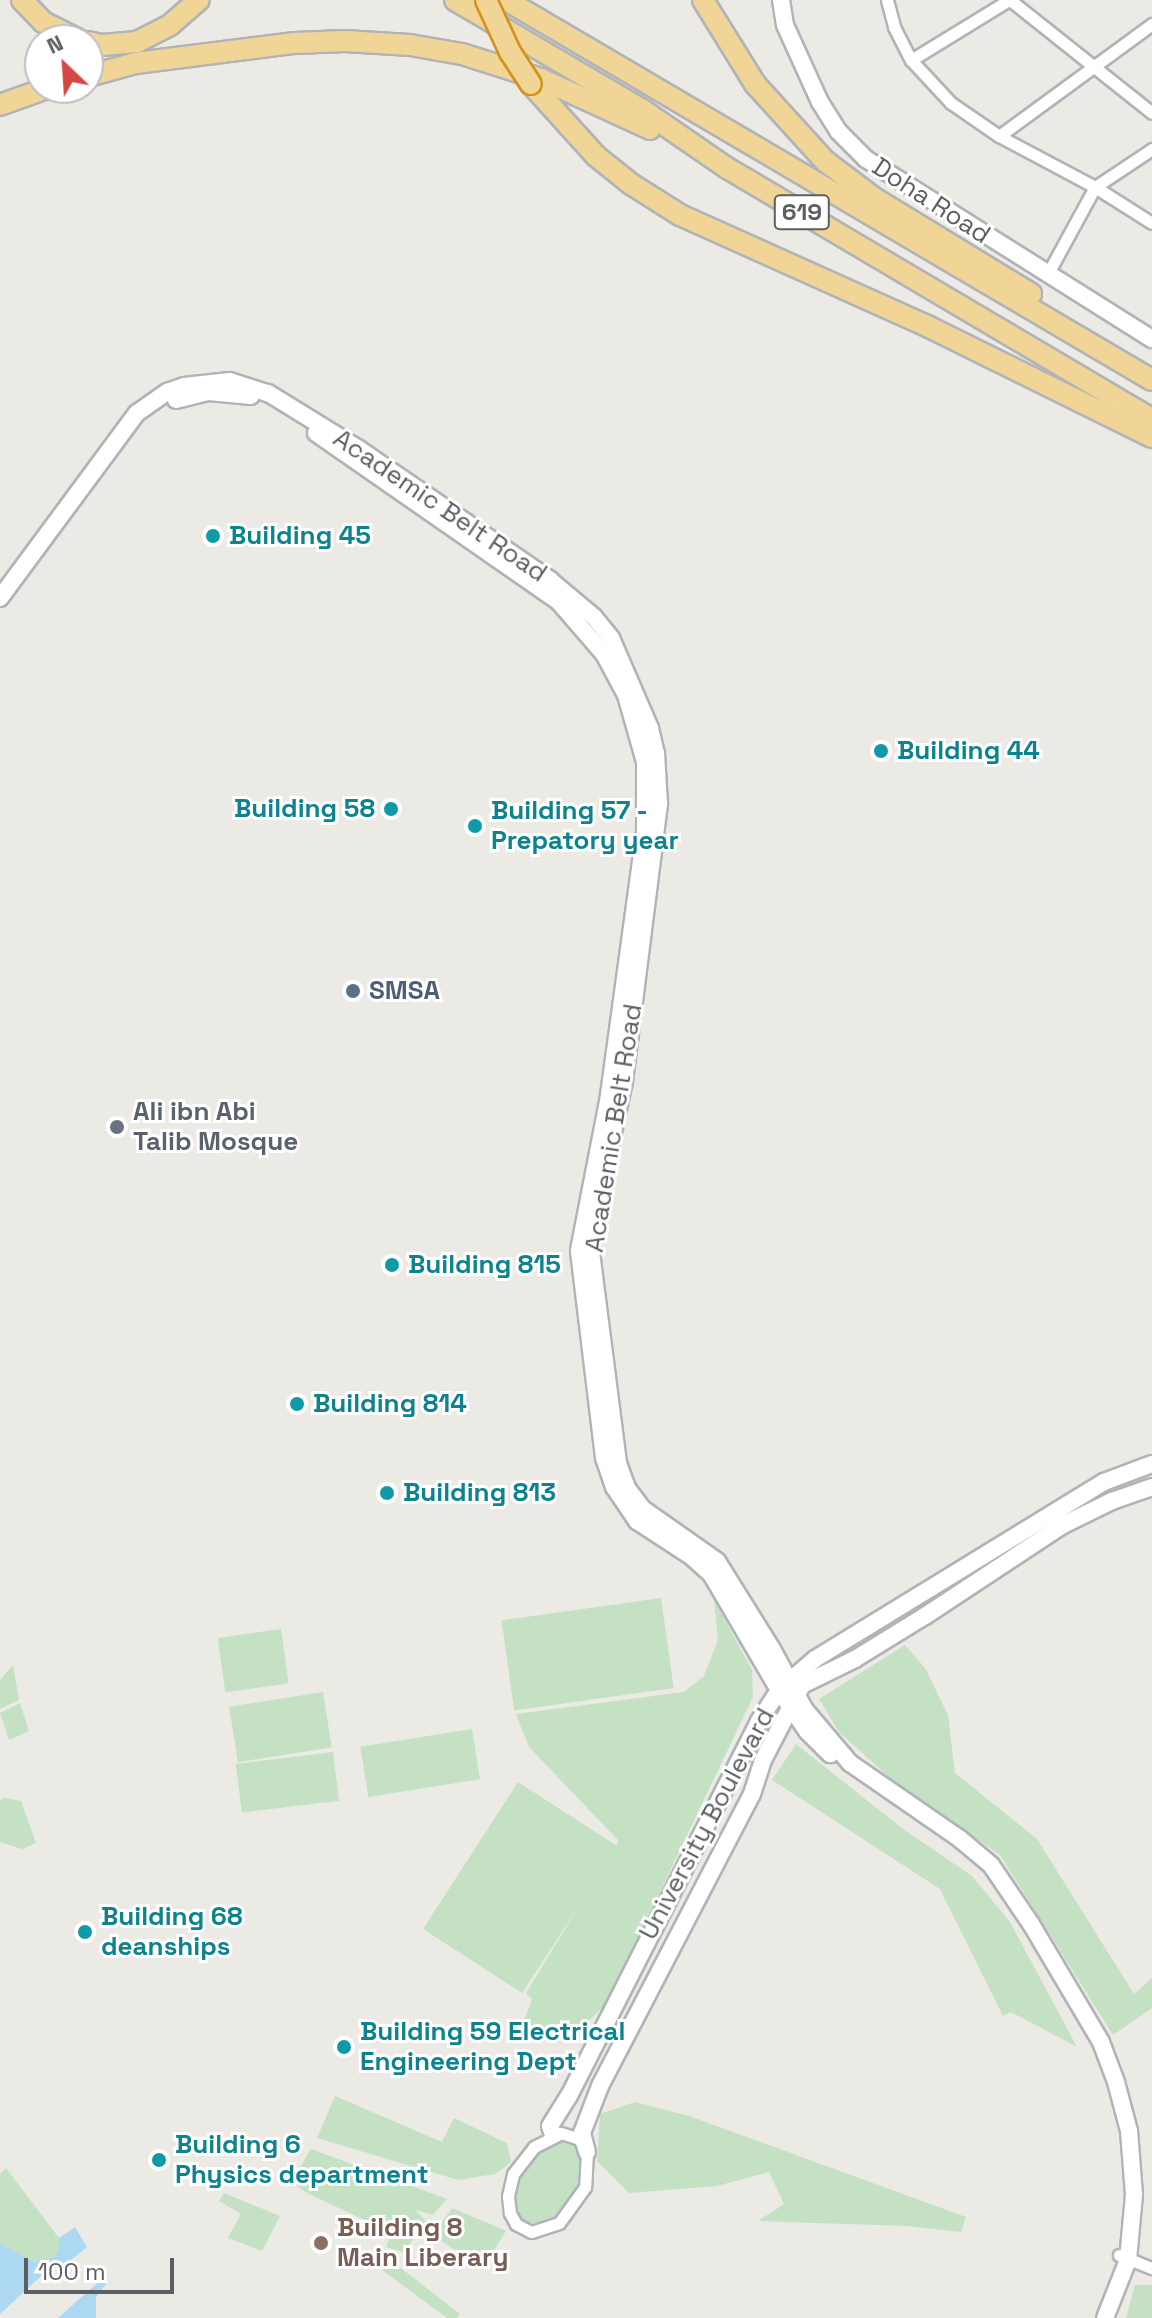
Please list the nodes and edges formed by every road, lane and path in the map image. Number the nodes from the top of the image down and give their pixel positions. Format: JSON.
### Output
{"nodes":[{"id":1,"x":22,"y":0,"type":"edge"},
{"id":2,"x":199,"y":0,"type":"edge"},
{"id":3,"x":455,"y":0,"type":"edge"},
{"id":4,"x":486,"y":0,"type":"edge"},
{"id":5,"x":506,"y":0,"type":"edge"},
{"id":6,"x":703,"y":0,"type":"edge"},
{"id":7,"x":783,"y":0,"type":"edge"},
{"id":8,"x":887,"y":0,"type":"edge"},
{"id":9,"x":1010,"y":0,"type":"edge"},
{"id":10,"x":47,"y":24,"type":"edge"},
{"id":11,"x":1152,"y":24,"type":"edge"},
{"id":12,"x":104,"y":45,"type":"edge"},
{"id":13,"x":911,"y":60,"type":"junction"},
{"id":14,"x":1092,"y":67,"type":"junction"},
{"id":15,"x":104,"y":72,"type":"edge"},
{"id":16,"x":24,"y":96,"type":"edge"},
{"id":17,"x":0,"y":105,"type":"edge"},
{"id":18,"x":1152,"y":113,"type":"edge"},
{"id":19,"x":999,"y":136,"type":"junction"},
{"id":20,"x":1152,"y":149,"type":"edge"},
{"id":21,"x":727,"y":168,"type":"junction"},
{"id":22,"x":1095,"y":187,"type":"junction"},
{"id":23,"x":1152,"y":223,"type":"edge"},
{"id":24,"x":1047,"y":275,"type":"junction"},
{"id":25,"x":1152,"y":339,"type":"edge"},
{"id":26,"x":1152,"y":371,"type":"edge"},
{"id":27,"x":1152,"y":380,"type":"edge"},
{"id":28,"x":1152,"y":419,"type":"edge"},
{"id":29,"x":1152,"y":437,"type":"edge"},
{"id":30,"x":0,"y":598,"type":"edge"},
{"id":31,"x":0,"y":610,"type":"edge"},
{"id":32,"x":1152,"y":1464,"type":"edge"},
{"id":33,"x":1104,"y":1482,"type":"junction"},
{"id":34,"x":1152,"y":1487,"type":"edge"},
{"id":35,"x":1112,"y":1501,"type":"junction"},
{"id":36,"x":788,"y":1692,"type":"junction"},
{"id":37,"x":639,"y":1952,"type":"junction"},
{"id":38,"x":663,"y":1963,"type":"junction"},
{"id":39,"x":553,"y":2135,"type":"junction"},
{"id":40,"x":587,"y":2152,"type":"junction"},
{"id":41,"x":1123,"y":2258,"type":"junction"},
{"id":42,"x":1152,"y":2268,"type":"edge"},
{"id":43,"x":1098,"y":2318,"type":"edge"},
{"id":44,"x":1105,"y":2318,"type":"edge"}],
"edges":[{"from":1,"to":10,"type":"highway"},
{"from":2,"to":12,"type":"highway"},
{"from":3,"to":21,"type":"highway","number":"619"},
{"from":4,"to":29,"type":"highway","bridge":true},
{"from":5,"to":27,"type":"highway","number":"619"},
{"from":6,"to":26,"type":"highway"},
{"from":7,"to":24,"type":"street","name":"Doha Road"},
{"from":8,"to":13,"type":"street"},
{"from":9,"to":13,"type":"street"},
{"from":9,"to":14,"type":"street"},
{"from":11,"to":14,"type":"street"},
{"from":13,"to":19,"type":"street"},
{"from":14,"to":18,"type":"street"},
{"from":14,"to":19,"type":"street"},
{"from":15,"to":21,"type":"highway"},
{"from":16,"to":17,"type":"highway"},
{"from":19,"to":22,"type":"street"},
{"from":20,"to":22,"type":"street"},
{"from":21,"to":28,"type":"highway","number":"619"},
{"from":22,"to":23,"type":"street"},
{"from":22,"to":24,"type":"street"},
{"from":24,"to":25,"type":"street","name":"Doha Road"},
{"from":30,"to":36,"type":"street","name":"Academic Belt Road"},
{"from":31,"to":36,"type":"street","name":"Academic Belt Road"},
{"from":32,"to":33,"type":"street","name":"University Boulevard"},
{"from":33,"to":35,"type":"street"},
{"from":33,"to":36,"type":"street","name":"University Boulevard"},
{"from":34,"to":35,"type":"street","name":"University Boulevard"},
{"from":35,"to":36,"type":"street","name":"University Boulevard"},
{"from":36,"to":37,"type":"street","name":"University Boulevard"},
{"from":36,"to":38,"type":"street","name":"University Boulevard"},
{"from":36,"to":41,"type":"street","name":"Academic Belt Road"},
{"from":37,"to":38,"type":"street"},
{"from":37,"to":39,"type":"street","name":"University Boulevard"},
{"from":38,"to":40,"type":"street","name":"University Boulevard"},
{"from":39,"to":40,"type":"street"},
{"from":39,"to":40,"type":"street"},
{"from":41,"to":42,"type":"street"},
{"from":41,"to":43,"type":"street","name":"Academic Belt Road"},
{"from":41,"to":44,"type":"street","name":"Academic Belt Road"}]}
